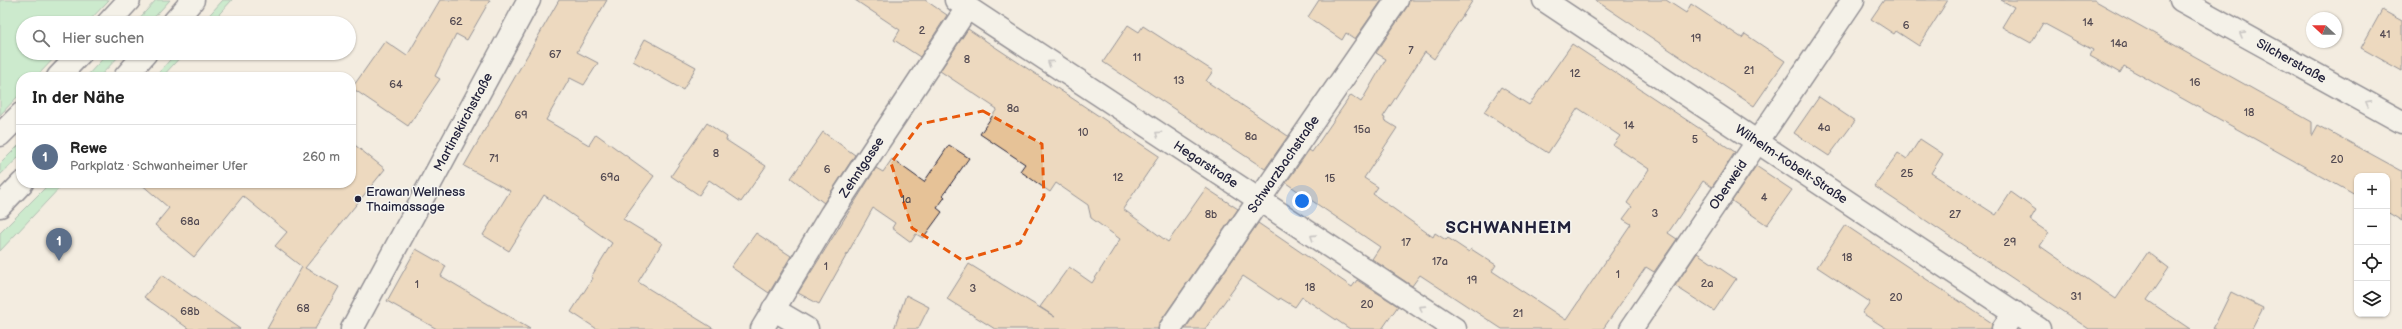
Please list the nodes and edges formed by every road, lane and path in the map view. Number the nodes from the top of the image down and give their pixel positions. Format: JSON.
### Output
{"nodes":[{"id":1,"x":129,"y":0,"type":"edge"},
{"id":2,"x":193,"y":0,"type":"edge"},
{"id":3,"x":529,"y":0,"type":"edge"},
{"id":4,"x":1397,"y":0,"type":"edge"},
{"id":5,"x":1544,"y":0,"type":"edge"},
{"id":6,"x":1853,"y":0,"type":"edge"},
{"id":7,"x":2181,"y":0,"type":"edge"},
{"id":8,"x":962,"y":4,"type":"edge"},
{"id":9,"x":114,"y":16,"type":"edge"},
{"id":10,"x":179,"y":16,"type":"edge"},
{"id":11,"x":74,"y":60,"type":"edge"},
{"id":12,"x":140,"y":60,"type":"edge"},
{"id":13,"x":63,"y":72,"type":"edge"},
{"id":14,"x":129,"y":72,"type":"edge"},
{"id":15,"x":16,"y":119,"type":"edge"},
{"id":16,"x":2402,"y":122,"type":"edge"},
{"id":17,"x":0,"y":135,"type":"edge"},
{"id":18,"x":1758,"y":143,"type":"junction"},
{"id":19,"x":17,"y":188,"type":"edge"},
{"id":20,"x":1258,"y":200,"type":"junction"},
{"id":21,"x":0,"y":206,"type":"edge"},
{"id":22,"x":773,"y":309,"type":"junction"},
{"id":23,"x":2008,"y":321,"type":"edge"},
{"id":24,"x":352,"y":329,"type":"edge"},
{"id":25,"x":762,"y":329,"type":"edge"},
{"id":26,"x":807,"y":329,"type":"edge"},
{"id":27,"x":1170,"y":329,"type":"edge"},
{"id":28,"x":1455,"y":329,"type":"edge"},
{"id":29,"x":1631,"y":329,"type":"edge"},
{"id":30,"x":2039,"y":329,"type":"edge"}],
"edges":[{"from":1,"to":9,"type":"street"},
{"from":2,"to":10,"type":"street"},
{"from":3,"to":24,"type":"street","name":"Martinskirchstraße"},
{"from":4,"to":20,"type":"street","name":"Schwarzbachstraße"},
{"from":5,"to":18,"type":"street","name":"Wilhelm-Kobelt-Straße"},
{"from":6,"to":18,"type":"street","name":"Oberweid"},
{"from":16,"to":7,"type":"street","name":"Silcherstraße","one_way":true},
{"from":20,"to":8,"type":"street","name":"Hegarstraße","one_way":true},
{"from":8,"to":22,"type":"street","name":"Zehntgasse"},
{"from":11,"to":13,"type":"street"},
{"from":12,"to":14,"type":"street"},
{"from":15,"to":17,"type":"street"},
{"from":18,"to":23,"type":"street","name":"Wilhelm-Kobelt-Straße"},
{"from":18,"to":29,"type":"street","name":"Oberweid"},
{"from":19,"to":21,"type":"street"},
{"from":20,"to":27,"type":"street","name":"Schwarzbachstraße"},
{"from":28,"to":20,"type":"street","name":"Hegarstraße","one_way":true},
{"from":22,"to":25,"type":"street","name":"Zehntgasse"},
{"from":22,"to":26,"type":"street"},
{"from":23,"to":30,"type":"street","name":"Wilhelm-Kobelt-Straße"}]}
